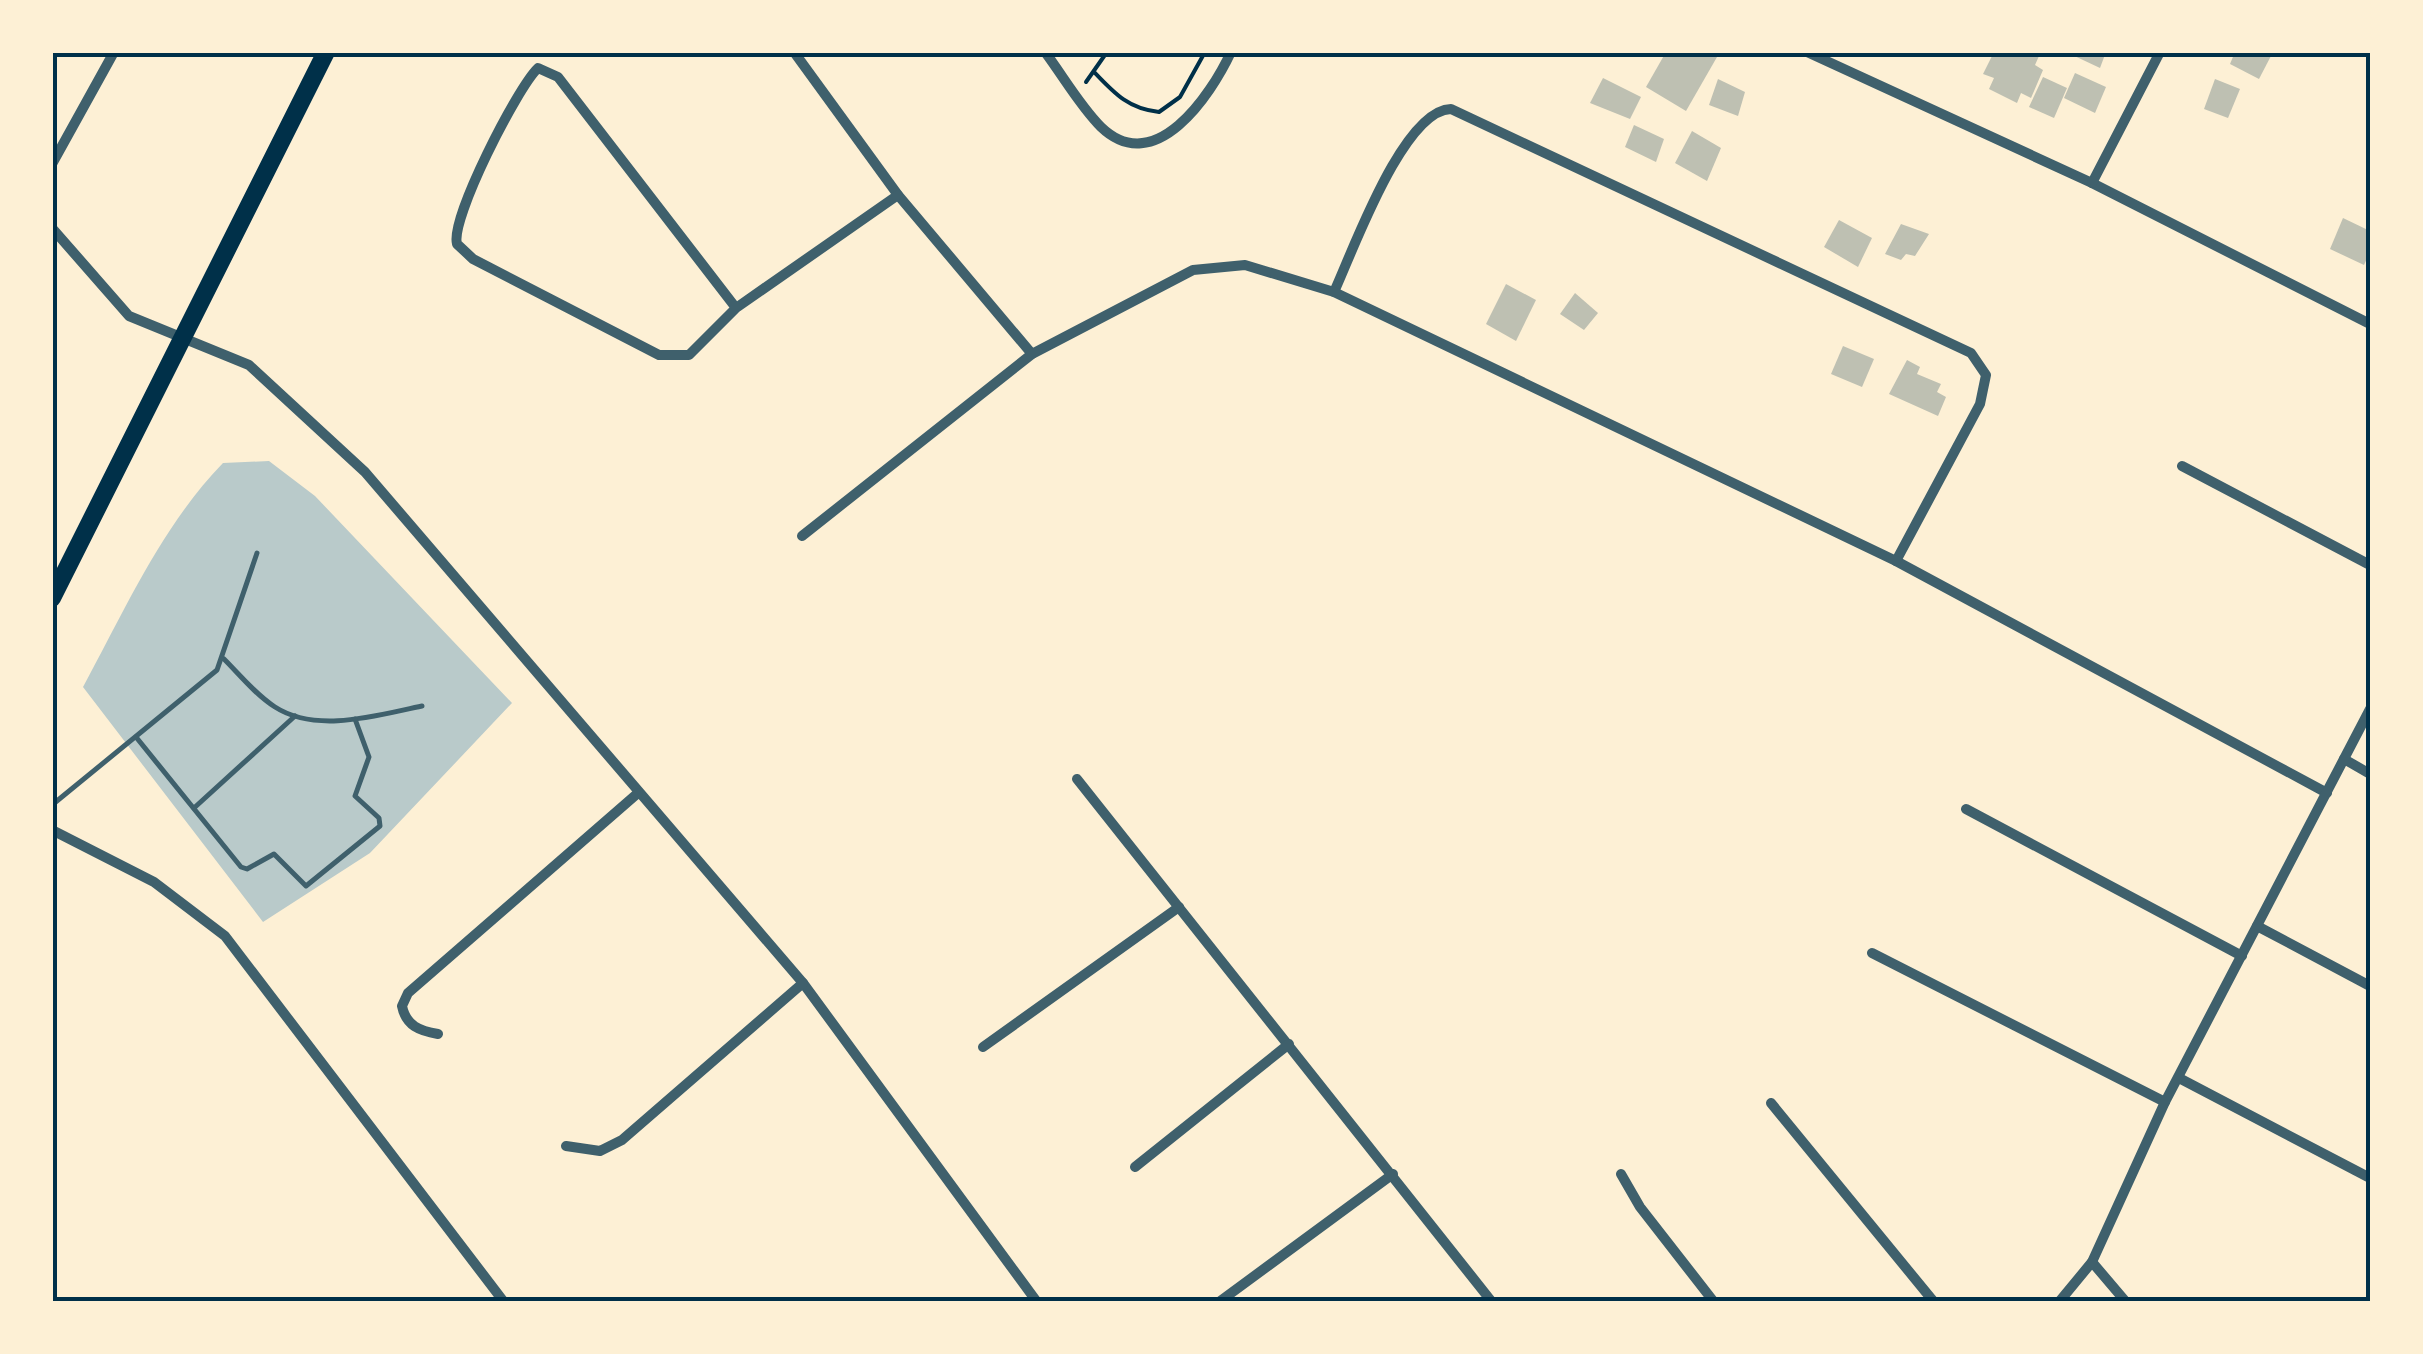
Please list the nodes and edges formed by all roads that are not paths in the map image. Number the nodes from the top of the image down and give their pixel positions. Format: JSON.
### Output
{"nodes":[{"id":1,"x":114,"y":52,"type":"edge"},
{"id":2,"x":326,"y":52,"type":"edge"},
{"id":3,"x":794,"y":52,"type":"edge"},
{"id":4,"x":1046,"y":52,"type":"edge"},
{"id":5,"x":1232,"y":52,"type":"edge"},
{"id":6,"x":1807,"y":52,"type":"edge"},
{"id":7,"x":2160,"y":52,"type":"edge"},
{"id":8,"x":52,"y":164,"type":"edge"},
{"id":9,"x":2092,"y":183,"type":"junction"},
{"id":10,"x":898,"y":194,"type":"junction"},
{"id":11,"x":52,"y":228,"type":"edge"},
{"id":12,"x":1334,"y":292,"type":"junction"},
{"id":13,"x":736,"y":308,"type":"junction"},
{"id":14,"x":2370,"y":324,"type":"edge"},
{"id":15,"x":182,"y":336,"type":"junction"},
{"id":16,"x":1032,"y":354,"type":"junction"},
{"id":17,"x":2182,"y":466,"type":"dead end"},
{"id":18,"x":802,"y":536,"type":"dead end"},
{"id":19,"x":258,"y":552,"type":"dead end"},
{"id":20,"x":1896,"y":561,"type":"junction"},
{"id":21,"x":2370,"y":565,"type":"edge"},
{"id":22,"x":52,"y":598,"type":"edge"},
{"id":23,"x":224,"y":659,"type":"junction"},
{"id":24,"x":422,"y":706,"type":"dead end"},
{"id":25,"x":2370,"y":709,"type":"edge"},
{"id":26,"x":295,"y":716,"type":"junction"},
{"id":27,"x":355,"y":719,"type":"junction"},
{"id":28,"x":136,"y":738,"type":"junction"},
{"id":29,"x":2344,"y":759,"type":"junction"},
{"id":30,"x":2370,"y":774,"type":"edge"},
{"id":31,"x":1077,"y":779,"type":"dead end"},
{"id":32,"x":638,"y":792,"type":"junction"},
{"id":33,"x":2327,"y":793,"type":"junction"},
{"id":34,"x":52,"y":805,"type":"edge"},
{"id":35,"x":194,"y":808,"type":"junction"},
{"id":36,"x":1966,"y":809,"type":"dead end"},
{"id":37,"x":52,"y":830,"type":"edge"},
{"id":38,"x":1179,"y":907,"type":"junction"},
{"id":39,"x":2258,"y":926,"type":"junction"},
{"id":40,"x":1872,"y":954,"type":"dead end"},
{"id":41,"x":2242,"y":956,"type":"junction"},
{"id":42,"x":803,"y":982,"type":"junction"},
{"id":43,"x":2370,"y":986,"type":"edge"},
{"id":44,"x":438,"y":1034,"type":"dead end"},
{"id":45,"x":1289,"y":1044,"type":"junction"},
{"id":46,"x":983,"y":1047,"type":"dead end"},
{"id":47,"x":2178,"y":1078,"type":"junction"},
{"id":48,"x":1771,"y":1102,"type":"dead end"},
{"id":49,"x":2165,"y":1102,"type":"junction"},
{"id":50,"x":566,"y":1146,"type":"dead end"},
{"id":51,"x":1135,"y":1167,"type":"dead end"},
{"id":52,"x":1393,"y":1174,"type":"junction"},
{"id":53,"x":1621,"y":1174,"type":"dead end"},
{"id":54,"x":2370,"y":1178,"type":"edge"},
{"id":55,"x":2092,"y":1262,"type":"junction"},
{"id":56,"x":504,"y":1302,"type":"edge"},
{"id":57,"x":1037,"y":1302,"type":"edge"},
{"id":58,"x":1219,"y":1302,"type":"edge"},
{"id":59,"x":1492,"y":1302,"type":"edge"},
{"id":60,"x":1714,"y":1302,"type":"edge"},
{"id":61,"x":1934,"y":1302,"type":"edge"},
{"id":62,"x":2059,"y":1302,"type":"edge"},
{"id":63,"x":2126,"y":1302,"type":"edge"}],
"edges":[{"from":1,"to":8,"type":"street"},
{"from":2,"to":15,"type":"main road"},
{"from":3,"to":10,"type":"street"},
{"from":4,"to":5,"type":"street"},
{"from":6,"to":9,"type":"street"},
{"from":7,"to":9,"type":"street"},
{"from":9,"to":14,"type":"street"},
{"from":10,"to":13,"type":"street"},
{"from":10,"to":16,"type":"street"},
{"from":11,"to":15,"type":"street"},
{"from":12,"to":16,"type":"street"},
{"from":12,"to":20,"type":"street"},
{"from":12,"to":20,"type":"street"},
{"from":13,"to":13,"type":"street"},
{"from":15,"to":22,"type":"main road"},
{"from":15,"to":32,"type":"street"},
{"from":16,"to":18,"type":"street"},
{"from":17,"to":21,"type":"street"},
{"from":19,"to":23,"type":"lane"},
{"from":20,"to":33,"type":"street"},
{"from":23,"to":26,"type":"lane"},
{"from":23,"to":28,"type":"lane"},
{"from":24,"to":27,"type":"lane"},
{"from":25,"to":29,"type":"street"},
{"from":26,"to":27,"type":"lane"},
{"from":26,"to":35,"type":"lane"},
{"from":27,"to":35,"type":"lane"},
{"from":28,"to":34,"type":"lane"},
{"from":28,"to":35,"type":"lane"},
{"from":29,"to":30,"type":"street"},
{"from":29,"to":33,"type":"street"},
{"from":31,"to":38,"type":"street"},
{"from":32,"to":42,"type":"street"},
{"from":32,"to":44,"type":"street"},
{"from":33,"to":39,"type":"street"},
{"from":36,"to":41,"type":"street"},
{"from":37,"to":56,"type":"street"},
{"from":38,"to":45,"type":"street"},
{"from":38,"to":46,"type":"street"},
{"from":39,"to":41,"type":"street"},
{"from":39,"to":43,"type":"street"},
{"from":40,"to":49,"type":"street"},
{"from":41,"to":47,"type":"street"},
{"from":42,"to":50,"type":"street"},
{"from":42,"to":57,"type":"street"},
{"from":45,"to":51,"type":"street"},
{"from":45,"to":52,"type":"street"},
{"from":47,"to":49,"type":"street"},
{"from":47,"to":54,"type":"street"},
{"from":48,"to":61,"type":"street"},
{"from":49,"to":55,"type":"street"},
{"from":52,"to":58,"type":"street"},
{"from":52,"to":59,"type":"street"},
{"from":53,"to":60,"type":"street"},
{"from":55,"to":62,"type":"street"},
{"from":55,"to":63,"type":"street"}]}
